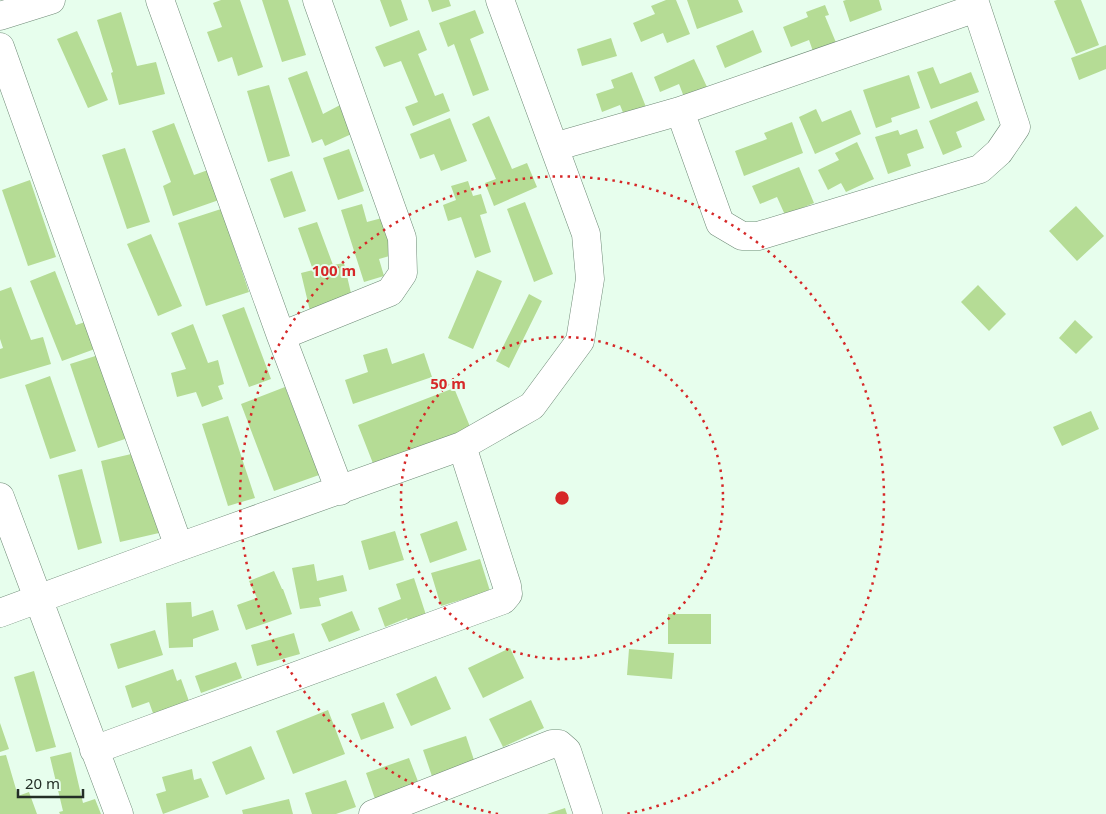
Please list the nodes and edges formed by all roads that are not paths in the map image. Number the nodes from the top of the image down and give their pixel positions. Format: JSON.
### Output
{"nodes":[{"id":1,"x":51,"y":0,"type":"edge"},
{"id":2,"x":160,"y":0,"type":"edge"},
{"id":3,"x":317,"y":0,"type":"edge"},
{"id":4,"x":505,"y":1,"type":"edge"},
{"id":5,"x":975,"y":4,"type":"edge"},
{"id":6,"x":0,"y":16,"type":"edge"},
{"id":7,"x":0,"y":47,"type":"edge"},
{"id":8,"x":680,"y":110,"type":"junction"},
{"id":9,"x":554,"y":147,"type":"junction"},
{"id":10,"x":281,"y":336,"type":"junction"},
{"id":11,"x":462,"y":446,"type":"junction"},
{"id":12,"x":340,"y":491,"type":"junction"},
{"id":13,"x":0,"y":497,"type":"edge"},
{"id":14,"x":179,"y":547,"type":"junction"},
{"id":15,"x":38,"y":600,"type":"junction"},
{"id":16,"x":0,"y":613,"type":"edge"},
{"id":17,"x":94,"y":750,"type":"junction"},
{"id":18,"x":118,"y":814,"type":"edge"},
{"id":19,"x":373,"y":814,"type":"edge"},
{"id":20,"x":588,"y":814,"type":"edge"}],
"edges":[{"from":1,"to":6,"type":"street"},
{"from":2,"to":10,"type":"street"},
{"from":3,"to":10,"type":"street"},
{"from":4,"to":9,"type":"street"},
{"from":5,"to":8,"type":"street"},
{"from":5,"to":8,"type":"street"},
{"from":7,"to":14,"type":"street"},
{"from":8,"to":9,"type":"street"},
{"from":9,"to":11,"type":"street"},
{"from":10,"to":12,"type":"street"},
{"from":11,"to":12,"type":"street"},
{"from":11,"to":17,"type":"street"},
{"from":12,"to":14,"type":"street"},
{"from":13,"to":15,"type":"street"},
{"from":14,"to":15,"type":"street"},
{"from":15,"to":16,"type":"street"},
{"from":15,"to":17,"type":"street"},
{"from":17,"to":18,"type":"street"},
{"from":19,"to":20,"type":"street"}]}
